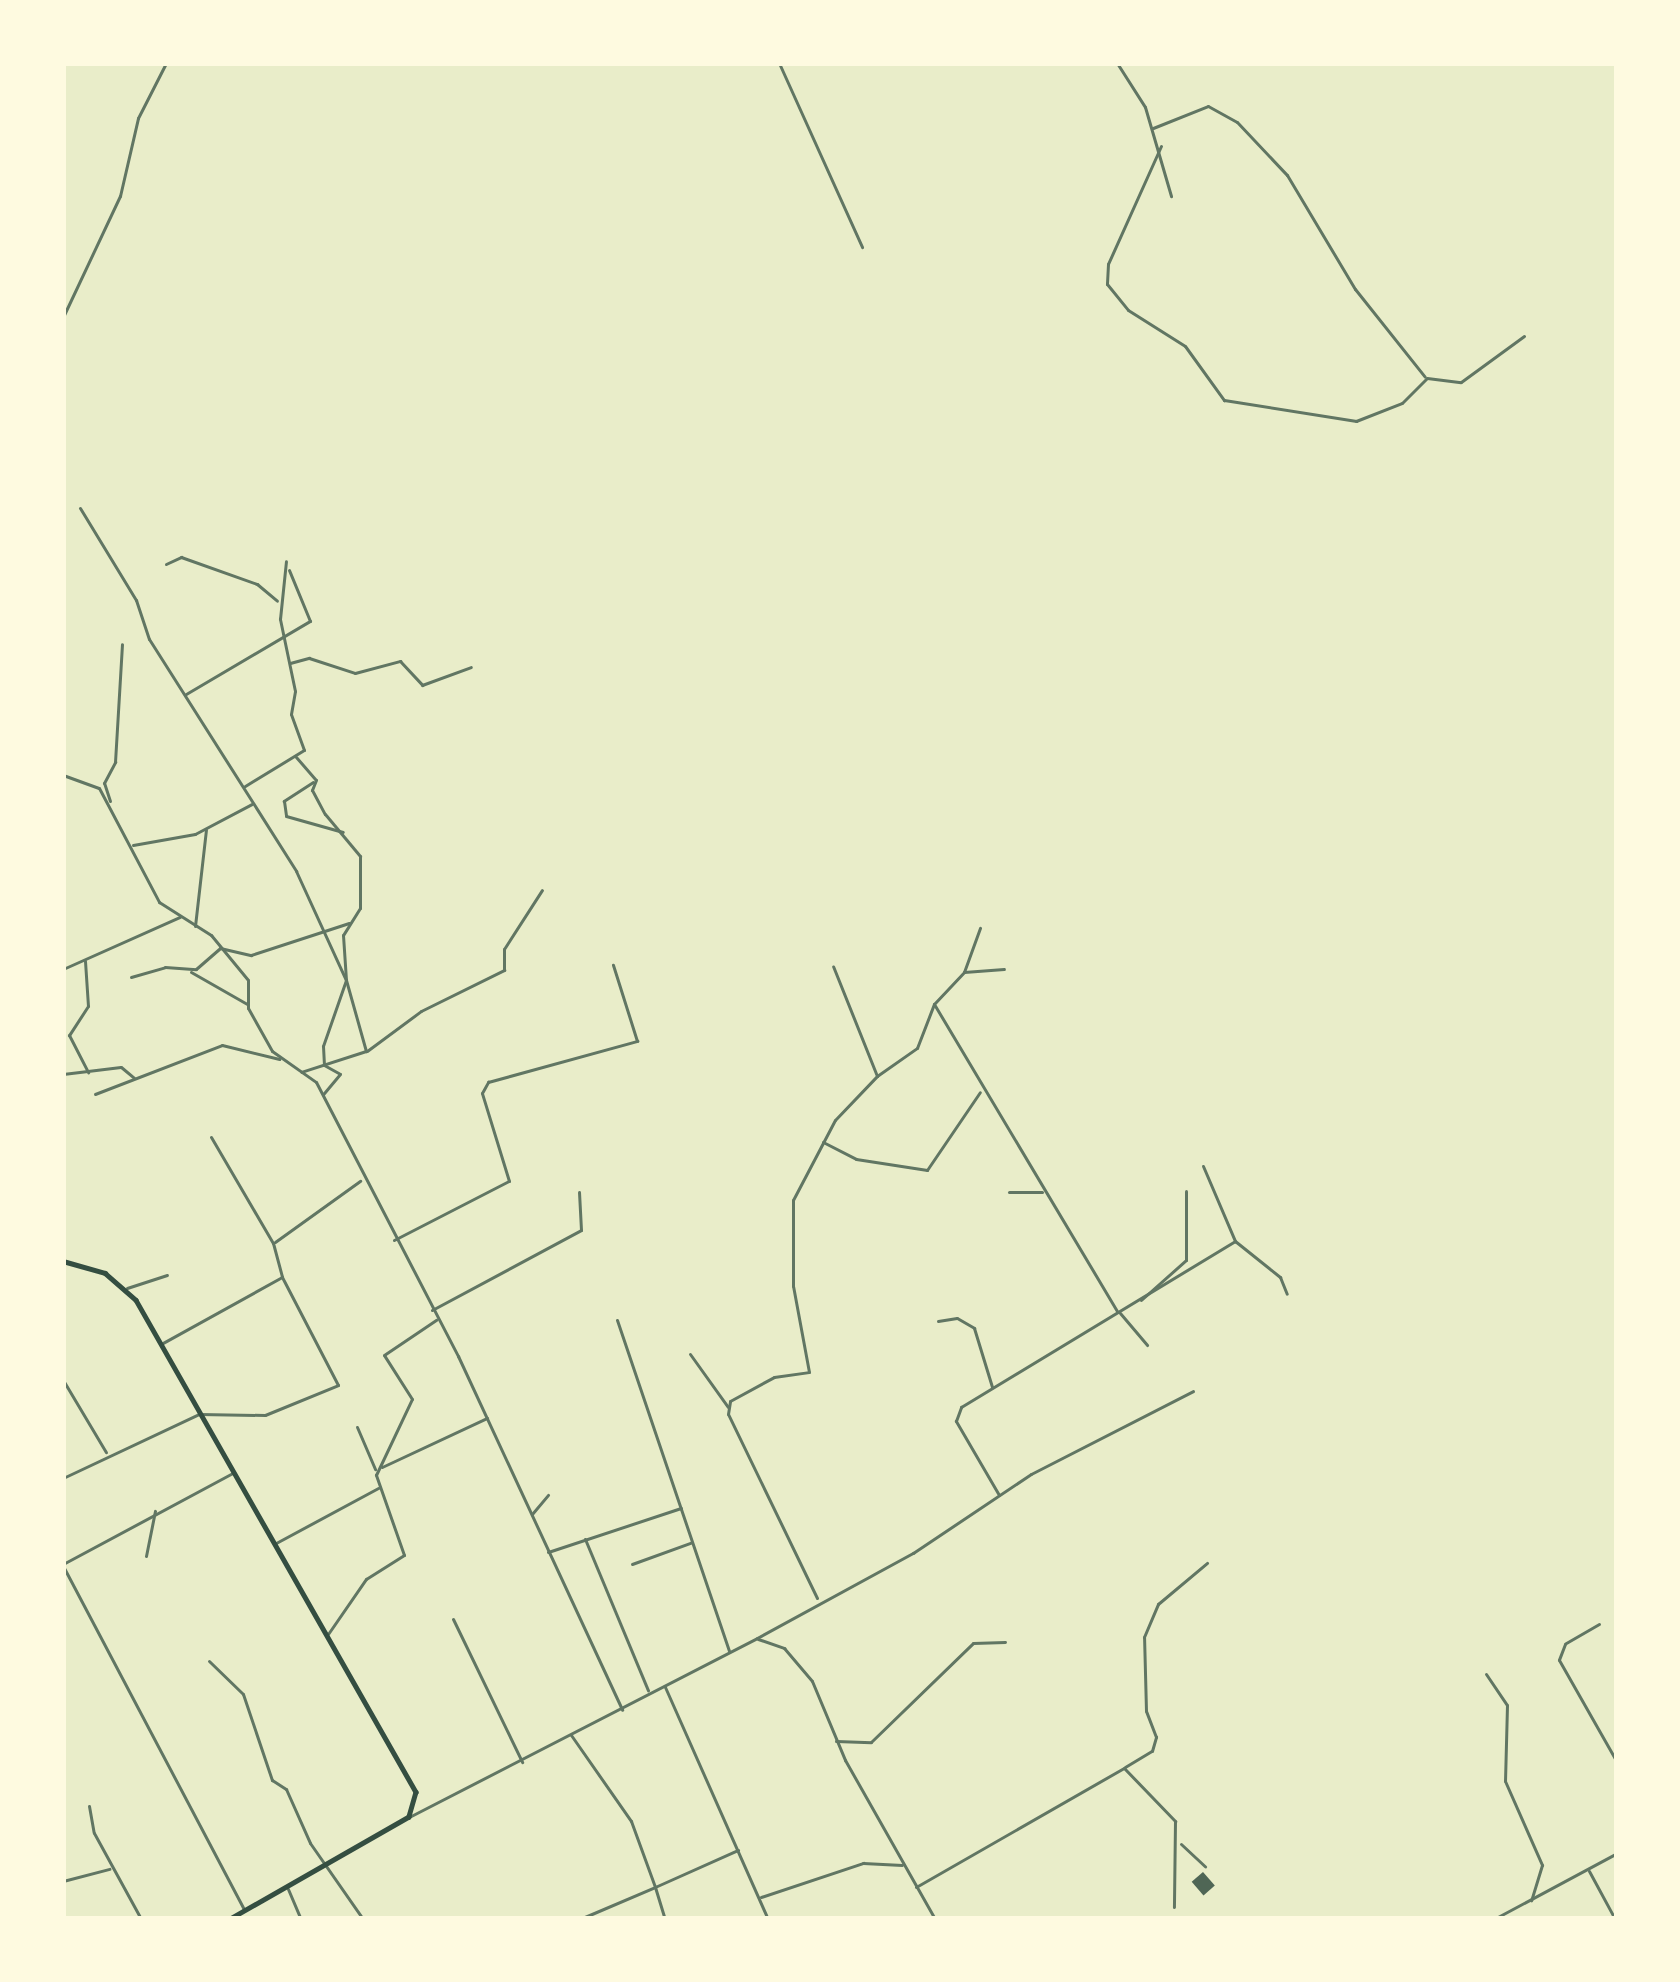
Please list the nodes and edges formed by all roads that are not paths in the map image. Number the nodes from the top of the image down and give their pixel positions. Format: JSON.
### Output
{"nodes":[{"id":1,"x":166,"y":63,"type":"edge"},
{"id":2,"x":779,"y":63,"type":"edge"},
{"id":3,"x":1117,"y":63,"type":"edge"},
{"id":4,"x":1153,"y":128,"type":"junction"},
{"id":5,"x":1161,"y":146,"type":"junction"},
{"id":6,"x":1171,"y":196,"type":"dead end"},
{"id":7,"x":862,"y":247,"type":"dead end"},
{"id":8,"x":63,"y":317,"type":"edge"},
{"id":9,"x":1524,"y":336,"type":"dead end"},
{"id":10,"x":1427,"y":378,"type":"junction"},
{"id":11,"x":80,"y":508,"type":"dead end"},
{"id":12,"x":286,"y":561,"type":"dead end"},
{"id":13,"x":166,"y":564,"type":"dead end"},
{"id":14,"x":288,"y":569,"type":"junction"},
{"id":15,"x":278,"y":603,"type":"junction"},
{"id":16,"x":282,"y":637,"type":"junction"},
{"id":17,"x":122,"y":644,"type":"dead end"},
{"id":18,"x":290,"y":663,"type":"junction"},
{"id":19,"x":471,"y":667,"type":"dead end"},
{"id":20,"x":185,"y":694,"type":"junction"},
{"id":21,"x":296,"y":757,"type":"junction"},
{"id":22,"x":63,"y":775,"type":"edge"},
{"id":23,"x":316,"y":780,"type":"junction"},
{"id":24,"x":244,"y":787,"type":"junction"},
{"id":25,"x":252,"y":804,"type":"junction"},
{"id":26,"x":112,"y":808,"type":"junction"},
{"id":27,"x":206,"y":828,"type":"junction"},
{"id":28,"x":344,"y":832,"type":"junction"},
{"id":29,"x":131,"y":845,"type":"junction"},
{"id":30,"x":542,"y":890,"type":"dead end"},
{"id":31,"x":182,"y":916,"type":"junction"},
{"id":32,"x":350,"y":923,"type":"junction"},
{"id":33,"x":323,"y":926,"type":"junction"},
{"id":34,"x":195,"y":928,"type":"junction"},
{"id":35,"x":980,"y":928,"type":"dead end"},
{"id":36,"x":220,"y":948,"type":"junction"},
{"id":37,"x":86,"y":961,"type":"junction"},
{"id":38,"x":613,"y":965,"type":"dead end"},
{"id":39,"x":833,"y":966,"type":"dead end"},
{"id":40,"x":1004,"y":969,"type":"dead end"},
{"id":41,"x":63,"y":970,"type":"edge"},
{"id":42,"x":190,"y":970,"type":"junction"},
{"id":43,"x":964,"y":972,"type":"junction"},
{"id":44,"x":131,"y":977,"type":"dead end"},
{"id":45,"x":346,"y":980,"type":"junction"},
{"id":46,"x":247,"y":1004,"type":"junction"},
{"id":47,"x":934,"y":1004,"type":"junction"},
{"id":48,"x":365,"y":1052,"type":"junction"},
{"id":49,"x":281,"y":1059,"type":"junction"},
{"id":50,"x":324,"y":1065,"type":"junction"},
{"id":51,"x":88,"y":1072,"type":"junction"},
{"id":52,"x":299,"y":1072,"type":"junction"},
{"id":53,"x":63,"y":1074,"type":"edge"},
{"id":54,"x":877,"y":1076,"type":"junction"},
{"id":55,"x":137,"y":1082,"type":"junction"},
{"id":56,"x":981,"y":1091,"type":"junction"},
{"id":57,"x":95,"y":1094,"type":"dead end"},
{"id":58,"x":323,"y":1095,"type":"junction"},
{"id":59,"x":211,"y":1137,"type":"dead end"},
{"id":60,"x":822,"y":1141,"type":"junction"},
{"id":61,"x":1203,"y":1166,"type":"dead end"},
{"id":62,"x":361,"y":1180,"type":"junction"},
{"id":63,"x":1186,"y":1191,"type":"dead end"},
{"id":64,"x":579,"y":1192,"type":"dead end"},
{"id":65,"x":1009,"y":1192,"type":"dead end"},
{"id":66,"x":1043,"y":1192,"type":"junction"},
{"id":67,"x":392,"y":1241,"type":"junction"},
{"id":68,"x":1235,"y":1241,"type":"junction"},
{"id":69,"x":273,"y":1243,"type":"junction"},
{"id":70,"x":63,"y":1261,"type":"edge"},
{"id":71,"x":166,"y":1275,"type":"dead end"},
{"id":72,"x":283,"y":1276,"type":"junction"},
{"id":73,"x":127,"y":1288,"type":"junction"},
{"id":74,"x":1287,"y":1294,"type":"dead end"},
{"id":75,"x":1139,"y":1301,"type":"junction"},
{"id":76,"x":431,"y":1311,"type":"junction"},
{"id":77,"x":1119,"y":1312,"type":"junction"},
{"id":78,"x":617,"y":1319,"type":"dead end"},
{"id":79,"x":436,"y":1320,"type":"junction"},
{"id":80,"x":938,"y":1321,"type":"dead end"},
{"id":81,"x":164,"y":1343,"type":"junction"},
{"id":82,"x":1147,"y":1346,"type":"dead end"},
{"id":83,"x":690,"y":1354,"type":"dead end"},
{"id":84,"x":63,"y":1380,"type":"edge"},
{"id":85,"x":993,"y":1388,"type":"junction"},
{"id":86,"x":1193,"y":1391,"type":"dead end"},
{"id":87,"x":729,"y":1409,"type":"junction"},
{"id":88,"x":200,"y":1414,"type":"junction"},
{"id":89,"x":487,"y":1418,"type":"junction"},
{"id":90,"x":357,"y":1427,"type":"dead end"},
{"id":91,"x":107,"y":1454,"type":"junction"},
{"id":92,"x":379,"y":1470,"type":"junction"},
{"id":93,"x":235,"y":1472,"type":"junction"},
{"id":94,"x":63,"y":1478,"type":"edge"},
{"id":95,"x":380,"y":1487,"type":"junction"},
{"id":96,"x":548,"y":1495,"type":"dead end"},
{"id":97,"x":999,"y":1497,"type":"junction"},
{"id":98,"x":681,"y":1508,"type":"junction"},
{"id":99,"x":155,"y":1510,"type":"junction"},
{"id":100,"x":530,"y":1515,"type":"junction"},
{"id":101,"x":585,"y":1539,"type":"junction"},
{"id":102,"x":691,"y":1542,"type":"junction"},
{"id":103,"x":275,"y":1544,"type":"junction"},
{"id":104,"x":546,"y":1552,"type":"junction"},
{"id":105,"x":146,"y":1556,"type":"dead end"},
{"id":106,"x":1207,"y":1563,"type":"dead end"},
{"id":107,"x":632,"y":1564,"type":"dead end"},
{"id":108,"x":63,"y":1565,"type":"edge"},
{"id":109,"x":817,"y":1600,"type":"junction"},
{"id":110,"x":453,"y":1619,"type":"dead end"},
{"id":111,"x":1599,"y":1624,"type":"dead end"},
{"id":112,"x":327,"y":1635,"type":"junction"},
{"id":113,"x":757,"y":1638,"type":"junction"},
{"id":114,"x":1005,"y":1642,"type":"dead end"},
{"id":115,"x":729,"y":1651,"type":"junction"},
{"id":116,"x":209,"y":1660,"type":"dead end"},
{"id":117,"x":1486,"y":1674,"type":"dead end"},
{"id":118,"x":665,"y":1686,"type":"junction"},
{"id":119,"x":649,"y":1692,"type":"junction"},
{"id":120,"x":622,"y":1710,"type":"junction"},
{"id":121,"x":572,"y":1735,"type":"junction"},
{"id":122,"x":835,"y":1740,"type":"junction"},
{"id":123,"x":522,"y":1762,"type":"junction"},
{"id":124,"x":1617,"y":1762,"type":"edge"},
{"id":125,"x":1124,"y":1768,"type":"junction"},
{"id":126,"x":89,"y":1806,"type":"dead end"},
{"id":127,"x":409,"y":1817,"type":"junction"},
{"id":128,"x":1180,"y":1843,"type":"junction"},
{"id":129,"x":738,"y":1850,"type":"junction"},
{"id":130,"x":1617,"y":1853,"type":"edge"},
{"id":131,"x":904,"y":1865,"type":"junction"},
{"id":132,"x":1205,"y":1866,"type":"dead end"},
{"id":133,"x":324,"y":1867,"type":"junction"},
{"id":134,"x":111,"y":1868,"type":"junction"},
{"id":135,"x":1588,"y":1869,"type":"junction"},
{"id":136,"x":63,"y":1881,"type":"edge"},
{"id":137,"x":916,"y":1887,"type":"junction"},
{"id":138,"x":655,"y":1888,"type":"junction"},
{"id":139,"x":288,"y":1889,"type":"junction"},
{"id":140,"x":760,"y":1897,"type":"junction"},
{"id":141,"x":1531,"y":1900,"type":"junction"},
{"id":142,"x":1174,"y":1907,"type":"dead end"},
{"id":143,"x":245,"y":1911,"type":"junction"},
{"id":144,"x":141,"y":1919,"type":"edge"},
{"id":145,"x":230,"y":1919,"type":"edge"},
{"id":146,"x":301,"y":1919,"type":"edge"},
{"id":147,"x":363,"y":1919,"type":"edge"},
{"id":148,"x":580,"y":1919,"type":"edge"},
{"id":149,"x":665,"y":1919,"type":"edge"},
{"id":150,"x":768,"y":1919,"type":"edge"},
{"id":151,"x":935,"y":1919,"type":"edge"},
{"id":152,"x":1494,"y":1919,"type":"edge"},
{"id":153,"x":1616,"y":1919,"type":"edge"}],
"edges":[{"from":1,"to":8,"type":"street"},
{"from":2,"to":7,"type":"street"},
{"from":3,"to":4,"type":"street"},
{"from":4,"to":5,"type":"street"},
{"from":4,"to":10,"type":"street"},
{"from":5,"to":6,"type":"street"},
{"from":5,"to":10,"type":"street"},
{"from":9,"to":10,"type":"street"},
{"from":11,"to":20,"type":"street"},
{"from":12,"to":14,"type":"street"},
{"from":13,"to":15,"type":"street"},
{"from":14,"to":15,"type":"street"},
{"from":14,"to":16,"type":"street"},
{"from":15,"to":16,"type":"street"},
{"from":16,"to":18,"type":"street"},
{"from":16,"to":20,"type":"street"},
{"from":17,"to":26,"type":"street"},
{"from":18,"to":19,"type":"street"},
{"from":18,"to":21,"type":"street"},
{"from":20,"to":24,"type":"street"},
{"from":21,"to":23,"type":"street"},
{"from":21,"to":24,"type":"street"},
{"from":22,"to":26,"type":"street"},
{"from":23,"to":28,"type":"street"},
{"from":23,"to":28,"type":"street"},
{"from":24,"to":25,"type":"street"},
{"from":25,"to":27,"type":"street"},
{"from":25,"to":33,"type":"street"},
{"from":26,"to":29,"type":"street"},
{"from":27,"to":29,"type":"street"},
{"from":27,"to":34,"type":"street"},
{"from":28,"to":32,"type":"street"},
{"from":29,"to":31,"type":"street"},
{"from":30,"to":48,"type":"street"},
{"from":31,"to":34,"type":"street"},
{"from":31,"to":37,"type":"street"},
{"from":32,"to":33,"type":"street"},
{"from":32,"to":45,"type":"street"},
{"from":33,"to":36,"type":"street"},
{"from":33,"to":45,"type":"street"},
{"from":34,"to":36,"type":"street"},
{"from":35,"to":43,"type":"street"},
{"from":36,"to":42,"type":"street"},
{"from":36,"to":46,"type":"street"},
{"from":37,"to":41,"type":"street"},
{"from":37,"to":51,"type":"street"},
{"from":38,"to":67,"type":"street"},
{"from":39,"to":54,"type":"street"},
{"from":40,"to":43,"type":"street"},
{"from":42,"to":44,"type":"street"},
{"from":42,"to":46,"type":"street"},
{"from":43,"to":47,"type":"street"},
{"from":45,"to":48,"type":"street"},
{"from":45,"to":50,"type":"street"},
{"from":46,"to":49,"type":"street"},
{"from":47,"to":54,"type":"street"},
{"from":47,"to":56,"type":"street"},
{"from":48,"to":50,"type":"street"},
{"from":49,"to":52,"type":"street"},
{"from":49,"to":55,"type":"street"},
{"from":50,"to":52,"type":"street"},
{"from":50,"to":58,"type":"street"},
{"from":51,"to":53,"type":"street"},
{"from":51,"to":55,"type":"street"},
{"from":52,"to":58,"type":"street"},
{"from":54,"to":60,"type":"street"},
{"from":55,"to":57,"type":"street"},
{"from":56,"to":60,"type":"street"},
{"from":56,"to":66,"type":"street"},
{"from":58,"to":62,"type":"street"},
{"from":59,"to":69,"type":"street"},
{"from":60,"to":87,"type":"street"},
{"from":61,"to":68,"type":"street"},
{"from":62,"to":67,"type":"street"},
{"from":62,"to":69,"type":"street"},
{"from":63,"to":75,"type":"street"},
{"from":64,"to":76,"type":"street"},
{"from":65,"to":66,"type":"street"},
{"from":66,"to":77,"type":"street"},
{"from":67,"to":76,"type":"street"},
{"from":68,"to":74,"type":"street"},
{"from":68,"to":75,"type":"street"},
{"from":69,"to":72,"type":"street"},
{"from":70,"to":73,"type":"main road"},
{"from":71,"to":73,"type":"street"},
{"from":72,"to":81,"type":"street"},
{"from":72,"to":88,"type":"street"},
{"from":73,"to":81,"type":"main road"},
{"from":75,"to":77,"type":"street"},
{"from":76,"to":79,"type":"street"},
{"from":77,"to":82,"type":"street"},
{"from":77,"to":85,"type":"street"},
{"from":78,"to":98,"type":"street"},
{"from":79,"to":89,"type":"street"},
{"from":79,"to":92,"type":"street"},
{"from":80,"to":85,"type":"street"},
{"from":81,"to":88,"type":"main road"},
{"from":83,"to":87,"type":"street"},
{"from":84,"to":91,"type":"street"},
{"from":85,"to":97,"type":"street"},
{"from":86,"to":97,"type":"street"},
{"from":87,"to":109,"type":"street"},
{"from":88,"to":91,"type":"street"},
{"from":88,"to":93,"type":"main road"},
{"from":89,"to":92,"type":"street"},
{"from":89,"to":100,"type":"street"},
{"from":90,"to":92,"type":"street"},
{"from":91,"to":94,"type":"street"},
{"from":92,"to":95,"type":"street"},
{"from":93,"to":99,"type":"street"},
{"from":93,"to":103,"type":"main road"},
{"from":95,"to":103,"type":"street"},
{"from":95,"to":112,"type":"street"},
{"from":96,"to":100,"type":"street"},
{"from":97,"to":109,"type":"street"},
{"from":98,"to":101,"type":"street"},
{"from":98,"to":102,"type":"street"},
{"from":99,"to":105,"type":"street"},
{"from":99,"to":108,"type":"street"},
{"from":100,"to":104,"type":"street"},
{"from":101,"to":104,"type":"street"},
{"from":101,"to":119,"type":"street"},
{"from":102,"to":107,"type":"street"},
{"from":102,"to":115,"type":"street"},
{"from":103,"to":112,"type":"main road"},
{"from":104,"to":120,"type":"street"},
{"from":106,"to":125,"type":"street"},
{"from":108,"to":143,"type":"street"},
{"from":109,"to":113,"type":"street"},
{"from":110,"to":123,"type":"street"},
{"from":111,"to":124,"type":"street"},
{"from":112,"to":127,"type":"main road"},
{"from":113,"to":115,"type":"street"},
{"from":113,"to":122,"type":"street"},
{"from":114,"to":122,"type":"street"},
{"from":115,"to":118,"type":"street"},
{"from":116,"to":133,"type":"street"},
{"from":117,"to":141,"type":"street"},
{"from":118,"to":119,"type":"street"},
{"from":118,"to":129,"type":"street"},
{"from":119,"to":120,"type":"street"},
{"from":120,"to":121,"type":"street"},
{"from":121,"to":123,"type":"street"},
{"from":121,"to":138,"type":"street"},
{"from":122,"to":131,"type":"street"},
{"from":123,"to":127,"type":"street"},
{"from":125,"to":128,"type":"street"},
{"from":125,"to":137,"type":"street"},
{"from":126,"to":134,"type":"street"},
{"from":127,"to":133,"type":"main road"},
{"from":128,"to":132,"type":"street"},
{"from":128,"to":142,"type":"street"},
{"from":129,"to":138,"type":"street"},
{"from":129,"to":140,"type":"street"},
{"from":130,"to":135,"type":"street"},
{"from":131,"to":137,"type":"street"},
{"from":131,"to":140,"type":"street"},
{"from":133,"to":139,"type":"main road"},
{"from":133,"to":147,"type":"street"},
{"from":134,"to":136,"type":"street"},
{"from":134,"to":144,"type":"street"},
{"from":135,"to":141,"type":"street"},
{"from":135,"to":153,"type":"street"},
{"from":137,"to":151,"type":"street"},
{"from":138,"to":148,"type":"street"},
{"from":138,"to":149,"type":"street"},
{"from":139,"to":143,"type":"main road"},
{"from":139,"to":146,"type":"street"},
{"from":140,"to":150,"type":"street"},
{"from":141,"to":152,"type":"street"},
{"from":143,"to":145,"type":"main road"}]}
